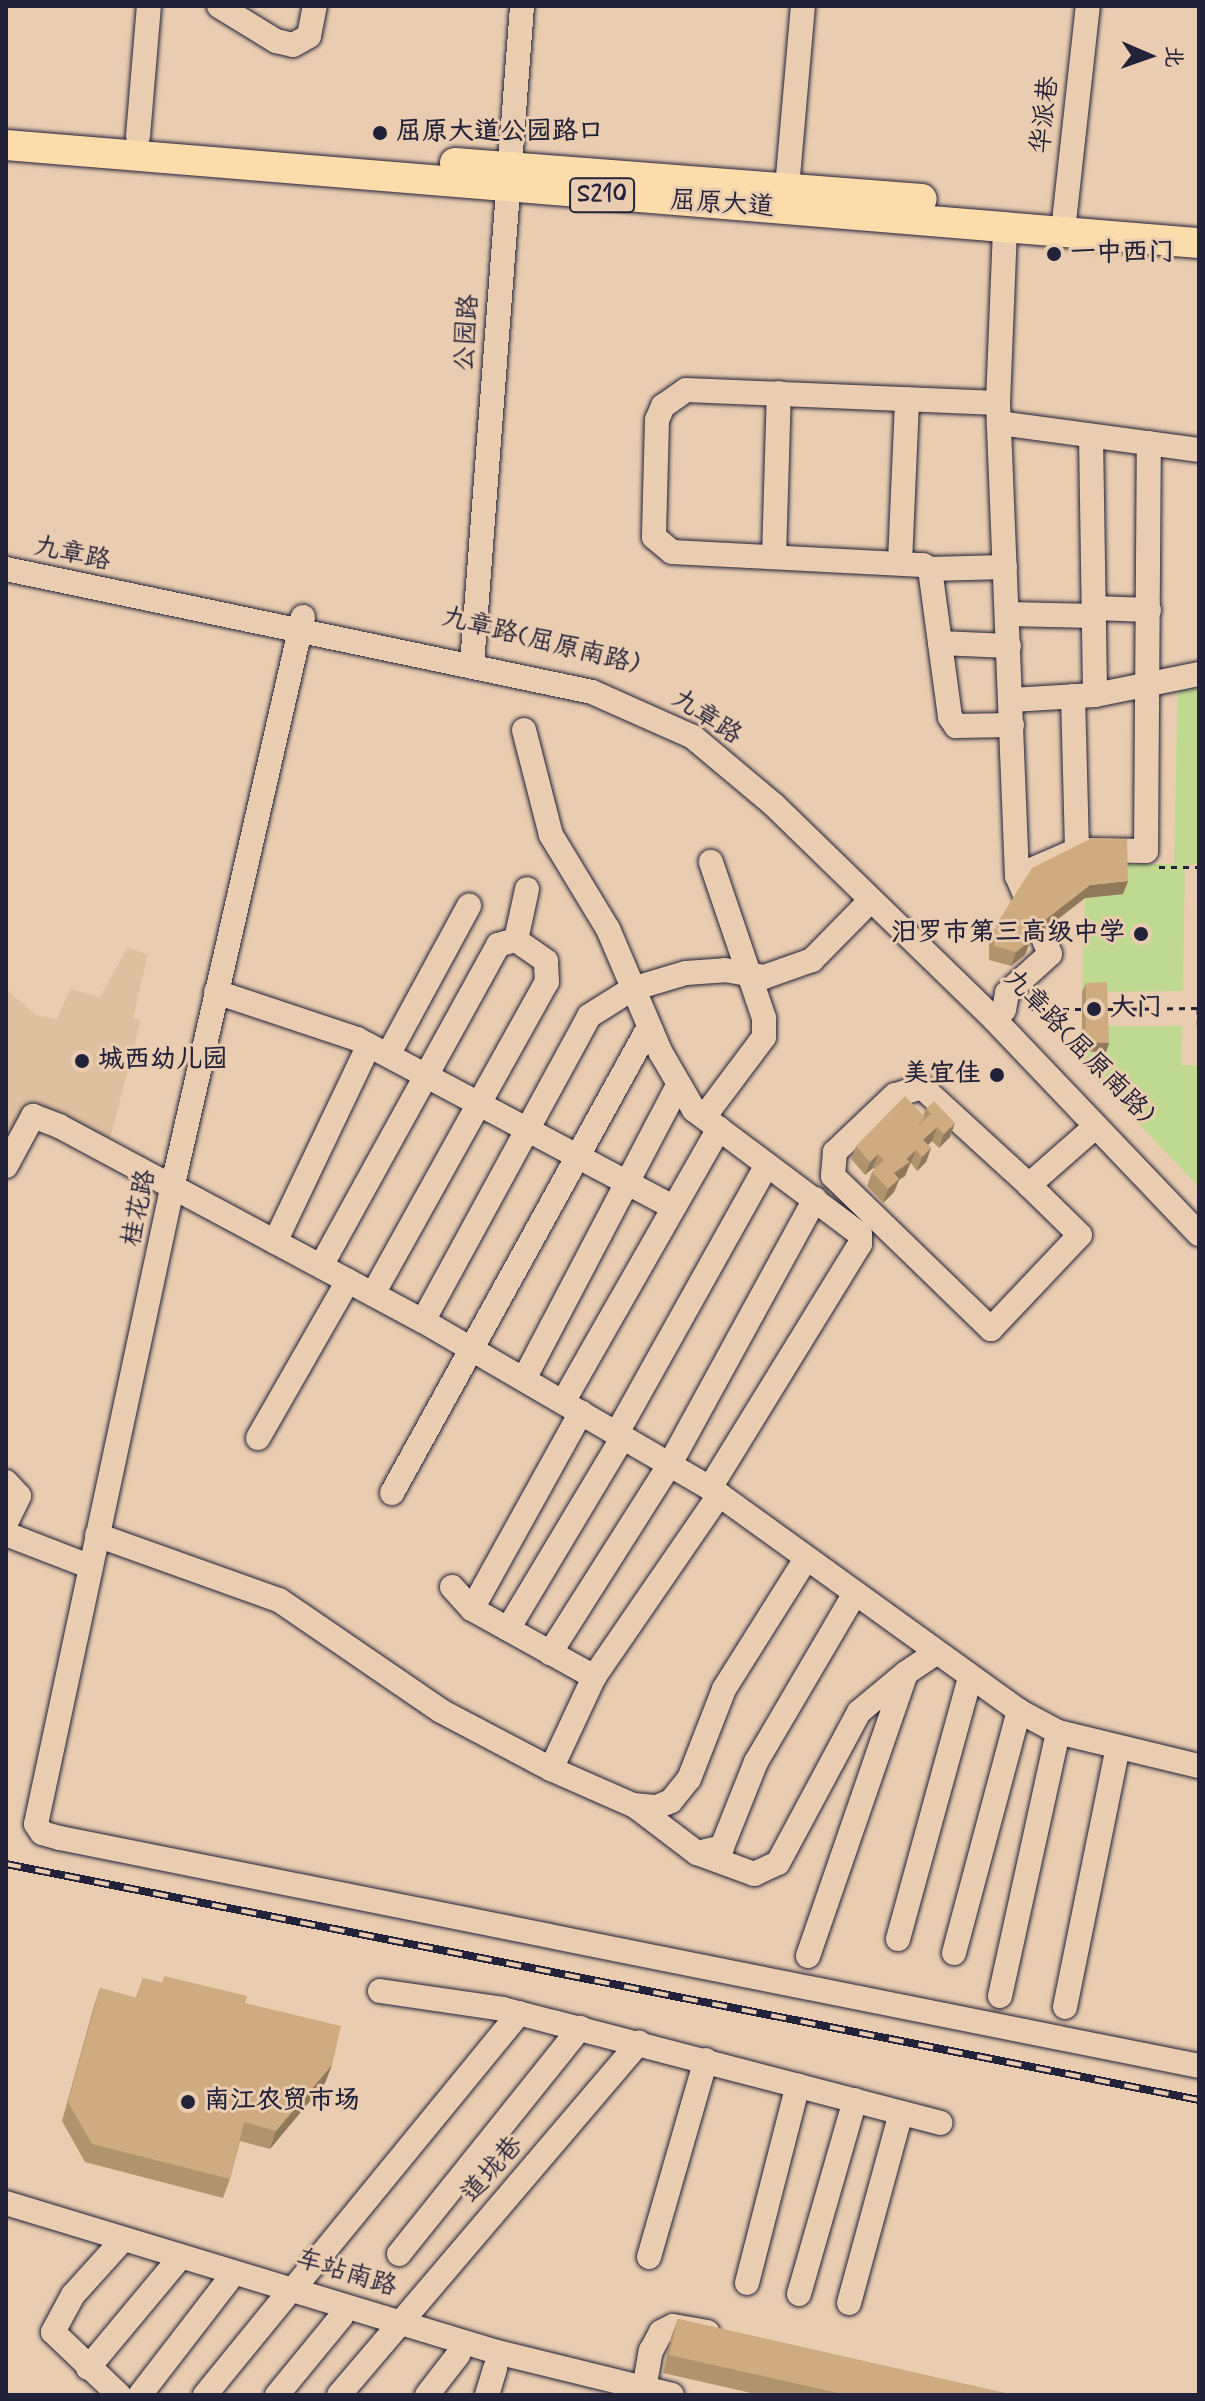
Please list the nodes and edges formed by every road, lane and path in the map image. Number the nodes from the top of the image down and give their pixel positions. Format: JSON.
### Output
{"nodes":[{"id":1,"x":149,"y":6,"type":"edge"},
{"id":2,"x":219,"y":6,"type":"edge"},
{"id":3,"x":315,"y":6,"type":"edge"},
{"id":4,"x":522,"y":6,"type":"edge"},
{"id":5,"x":803,"y":6,"type":"edge"},
{"id":6,"x":1088,"y":6,"type":"edge"},
{"id":7,"x":6,"y":125,"type":"edge"},
{"id":8,"x":138,"y":136,"type":"junction"},
{"id":9,"x":6,"y":145,"type":"edge"},
{"id":10,"x":507,"y":177,"type":"junction"},
{"id":11,"x":787,"y":188,"type":"junction"},
{"id":12,"x":1063,"y":221,"type":"junction"},
{"id":13,"x":1199,"y":223,"type":"edge"},
{"id":14,"x":1005,"y":226,"type":"junction"},
{"id":15,"x":1199,"y":243,"type":"edge"},
{"id":16,"x":779,"y":393,"type":"junction"},
{"id":17,"x":907,"y":399,"type":"junction"},
{"id":18,"x":998,"y":413,"type":"junction"},
{"id":19,"x":1091,"y":436,"type":"junction"},
{"id":20,"x":1149,"y":443,"type":"junction"},
{"id":21,"x":1199,"y":450,"type":"edge"},
{"id":22,"x":774,"y":557,"type":"junction"},
{"id":23,"x":6,"y":559,"type":"edge"},
{"id":24,"x":900,"y":562,"type":"junction"},
{"id":25,"x":1005,"y":567,"type":"junction"},
{"id":26,"x":6,"y":569,"type":"edge"},
{"id":27,"x":930,"y":569,"type":"junction"},
{"id":28,"x":1149,"y":610,"type":"junction"},
{"id":29,"x":1094,"y":612,"type":"junction"},
{"id":30,"x":1007,"y":614,"type":"junction"},
{"id":31,"x":302,"y":623,"type":"junction"},
{"id":32,"x":940,"y":643,"type":"junction"},
{"id":33,"x":1009,"y":646,"type":"junction"},
{"id":34,"x":473,"y":658,"type":"junction"},
{"id":35,"x":1199,"y":674,"type":"edge"},
{"id":36,"x":1149,"y":687,"type":"junction"},
{"id":37,"x":1084,"y":696,"type":"junction"},
{"id":38,"x":1011,"y":700,"type":"junction"},
{"id":39,"x":1012,"y":725,"type":"junction"},
{"id":40,"x":524,"y":730,"type":"dead end"},
{"id":41,"x":1077,"y":850,"type":"junction"},
{"id":42,"x":711,"y":862,"type":"dead end"},
{"id":43,"x":1017,"y":876,"type":"junction"},
{"id":44,"x":527,"y":889,"type":"dead end"},
{"id":45,"x":871,"y":900,"type":"junction"},
{"id":46,"x":469,"y":906,"type":"dead end"},
{"id":47,"x":516,"y":940,"type":"junction"},
{"id":48,"x":750,"y":976,"type":"junction"},
{"id":49,"x":632,"y":989,"type":"junction"},
{"id":50,"x":216,"y":992,"type":"junction"},
{"id":51,"x":1198,"y":1008,"type":"edge"},
{"id":52,"x":1004,"y":1010,"type":"junction"},
{"id":53,"x":649,"y":1027,"type":"junction"},
{"id":54,"x":378,"y":1050,"type":"junction"},
{"id":55,"x":1199,"y":1058,"type":"edge"},
{"id":56,"x":428,"y":1076,"type":"junction"},
{"id":57,"x":679,"y":1084,"type":"junction"},
{"id":58,"x":477,"y":1102,"type":"junction"},
{"id":59,"x":711,"y":1123,"type":"junction"},
{"id":60,"x":1096,"y":1126,"type":"junction"},
{"id":61,"x":529,"y":1129,"type":"junction"},
{"id":62,"x":582,"y":1158,"type":"junction"},
{"id":63,"x":767,"y":1165,"type":"junction"},
{"id":64,"x":6,"y":1166,"type":"edge"},
{"id":65,"x":173,"y":1184,"type":"junction"},
{"id":66,"x":631,"y":1184,"type":"junction"},
{"id":67,"x":1029,"y":1185,"type":"junction"},
{"id":68,"x":815,"y":1199,"type":"junction"},
{"id":69,"x":673,"y":1207,"type":"junction"},
{"id":70,"x":1199,"y":1212,"type":"edge"},
{"id":71,"x":1199,"y":1234,"type":"edge"},
{"id":72,"x":275,"y":1242,"type":"junction"},
{"id":73,"x":321,"y":1266,"type":"junction"},
{"id":74,"x":348,"y":1281,"type":"junction"},
{"id":75,"x":373,"y":1294,"type":"junction"},
{"id":76,"x":423,"y":1321,"type":"junction"},
{"id":77,"x":475,"y":1351,"type":"junction"},
{"id":78,"x":524,"y":1379,"type":"junction"},
{"id":79,"x":572,"y":1407,"type":"junction"},
{"id":80,"x":620,"y":1435,"type":"junction"},
{"id":81,"x":258,"y":1438,"type":"dead end"},
{"id":82,"x":670,"y":1464,"type":"junction"},
{"id":83,"x":6,"y":1482,"type":"edge"},
{"id":84,"x":715,"y":1491,"type":"junction"},
{"id":85,"x":392,"y":1493,"type":"dead end"},
{"id":86,"x":6,"y":1523,"type":"edge"},
{"id":87,"x":6,"y":1534,"type":"edge"},
{"id":88,"x":97,"y":1535,"type":"junction"},
{"id":89,"x":806,"y":1559,"type":"junction"},
{"id":90,"x":91,"y":1567,"type":"junction"},
{"id":91,"x":452,"y":1587,"type":"dead end"},
{"id":92,"x":854,"y":1595,"type":"junction"},
{"id":93,"x":472,"y":1609,"type":"junction"},
{"id":94,"x":508,"y":1629,"type":"junction"},
{"id":95,"x":550,"y":1653,"type":"junction"},
{"id":96,"x":934,"y":1654,"type":"junction"},
{"id":97,"x":906,"y":1673,"type":"junction"},
{"id":98,"x":594,"y":1677,"type":"junction"},
{"id":99,"x":970,"y":1678,"type":"junction"},
{"id":100,"x":1019,"y":1711,"type":"junction"},
{"id":101,"x":1058,"y":1732,"type":"junction"},
{"id":102,"x":1118,"y":1747,"type":"junction"},
{"id":103,"x":1199,"y":1766,"type":"edge"},
{"id":104,"x":551,"y":1769,"type":"junction"},
{"id":105,"x":633,"y":1805,"type":"junction"},
{"id":106,"x":697,"y":1853,"type":"junction"},
{"id":107,"x":898,"y":1939,"type":"dead end"},
{"id":108,"x":954,"y":1953,"type":"dead end"},
{"id":109,"x":808,"y":1956,"type":"dead end"},
{"id":110,"x":380,"y":1991,"type":"dead end"},
{"id":111,"x":1000,"y":1996,"type":"dead end"},
{"id":112,"x":1065,"y":2007,"type":"dead end"},
{"id":113,"x":519,"y":2013,"type":"junction"},
{"id":114,"x":580,"y":2028,"type":"junction"},
{"id":115,"x":639,"y":2042,"type":"junction"},
{"id":116,"x":706,"y":2060,"type":"junction"},
{"id":117,"x":1199,"y":2066,"type":"edge"},
{"id":118,"x":798,"y":2085,"type":"junction"},
{"id":119,"x":855,"y":2100,"type":"junction"},
{"id":120,"x":901,"y":2113,"type":"junction"},
{"id":121,"x":940,"y":2123,"type":"dead end"},
{"id":122,"x":6,"y":2203,"type":"edge"},
{"id":123,"x":6,"y":2211,"type":"edge"},
{"id":124,"x":120,"y":2243,"type":"junction"},
{"id":125,"x":399,"y":2254,"type":"dead end"},
{"id":126,"x":649,"y":2257,"type":"dead end"},
{"id":127,"x":177,"y":2261,"type":"junction"},
{"id":128,"x":230,"y":2278,"type":"junction"},
{"id":129,"x":747,"y":2283,"type":"dead end"},
{"id":130,"x":290,"y":2292,"type":"junction"},
{"id":131,"x":799,"y":2294,"type":"dead end"},
{"id":132,"x":849,"y":2303,"type":"dead end"},
{"id":133,"x":341,"y":2317,"type":"junction"},
{"id":134,"x":394,"y":2326,"type":"junction"},
{"id":135,"x":733,"y":2338,"type":"edge"},
{"id":136,"x":458,"y":2355,"type":"junction"},
{"id":137,"x":88,"y":2368,"type":"junction"},
{"id":138,"x":495,"y":2368,"type":"junction"},
{"id":139,"x":644,"y":2389,"type":"junction"},
{"id":140,"x":600,"y":2393,"type":"edge"},
{"id":141,"x":119,"y":2395,"type":"edge"},
{"id":142,"x":140,"y":2395,"type":"edge"},
{"id":143,"x":205,"y":2395,"type":"edge"},
{"id":144,"x":277,"y":2395,"type":"edge"},
{"id":145,"x":339,"y":2395,"type":"edge"},
{"id":146,"x":427,"y":2395,"type":"edge"},
{"id":147,"x":487,"y":2395,"type":"edge"},
{"id":148,"x":672,"y":2395,"type":"edge"}],
"edges":[{"from":1,"to":8,"type":"street"},
{"from":2,"to":3,"type":"street"},
{"from":4,"to":10,"type":"street","name":"公园路"},
{"from":5,"to":11,"type":"street"},
{"from":6,"to":12,"type":"street","name":"华派巷"},
{"from":7,"to":8,"type":"main road","name":"屈原大道","number":"S210"},
{"from":8,"to":10,"type":"main road","name":"屈原大道","number":"S210"},
{"from":9,"to":10,"type":"main road","name":"屈原大道","number":"S210"},
{"from":10,"to":11,"type":"main road","name":"屈原大道","number":"S210"},
{"from":10,"to":14,"type":"main road","name":"屈原大道","number":"S210"},
{"from":10,"to":34,"type":"street","name":"公园路"},
{"from":11,"to":12,"type":"main road","name":"屈原大道","number":"S210"},
{"from":12,"to":13,"type":"main road","name":"屈原大道","number":"S210"},
{"from":12,"to":14,"type":"main road","name":"屈原大道","number":"S210"},
{"from":12,"to":15,"type":"main road","name":"屈原大道","number":"S210"},
{"from":14,"to":18,"type":"street"},
{"from":16,"to":17,"type":"street"},
{"from":16,"to":22,"type":"street"},
{"from":16,"to":22,"type":"street"},
{"from":17,"to":18,"type":"street"},
{"from":17,"to":24,"type":"street"},
{"from":18,"to":19,"type":"street"},
{"from":18,"to":25,"type":"street"},
{"from":19,"to":20,"type":"street"},
{"from":19,"to":29,"type":"street"},
{"from":20,"to":21,"type":"street"},
{"from":20,"to":28,"type":"street"},
{"from":22,"to":24,"type":"street"},
{"from":23,"to":31,"type":"street"},
{"from":24,"to":27,"type":"street"},
{"from":25,"to":27,"type":"street"},
{"from":25,"to":30,"type":"street"},
{"from":26,"to":31,"type":"street","name":"九章路"},
{"from":27,"to":32,"type":"street"},
{"from":28,"to":29,"type":"street"},
{"from":28,"to":36,"type":"street"},
{"from":29,"to":30,"type":"street"},
{"from":29,"to":37,"type":"street"},
{"from":30,"to":33,"type":"street"},
{"from":31,"to":34,"type":"street","name":"九章路"},
{"from":31,"to":50,"type":"street","name":"桂花路"},
{"from":32,"to":33,"type":"street"},
{"from":32,"to":39,"type":"street"},
{"from":33,"to":38,"type":"street"},
{"from":34,"to":45,"type":"street","name":"九章路"},
{"from":34,"to":52,"type":"street","name":"九章路(屈原南路)"},
{"from":35,"to":36,"type":"street"},
{"from":36,"to":37,"type":"street"},
{"from":36,"to":41,"type":"street"},
{"from":37,"to":38,"type":"street"},
{"from":37,"to":41,"type":"street"},
{"from":38,"to":39,"type":"street"},
{"from":39,"to":43,"type":"street"},
{"from":40,"to":49,"type":"street"},
{"from":41,"to":43,"type":"street"},
{"from":42,"to":48,"type":"street"},
{"from":43,"to":52,"type":"street"},
{"from":44,"to":47,"type":"street"},
{"from":45,"to":48,"type":"street"},
{"from":45,"to":60,"type":"street","name":"九章路"},
{"from":46,"to":54,"type":"street"},
{"from":47,"to":56,"type":"street"},
{"from":47,"to":58,"type":"street"},
{"from":48,"to":49,"type":"street"},
{"from":48,"to":59,"type":"street"},
{"from":49,"to":53,"type":"street"},
{"from":49,"to":61,"type":"street"},
{"from":50,"to":54,"type":"street"},
{"from":50,"to":65,"type":"street","name":"桂花路"},
{"from":51,"to":52,"type":"path"},
{"from":51,"to":55,"type":"path"},
{"from":52,"to":70,"type":"street","name":"九章路(屈原南路)"},
{"from":53,"to":57,"type":"street"},
{"from":53,"to":62,"type":"street"},
{"from":54,"to":56,"type":"street"},
{"from":54,"to":72,"type":"street"},
{"from":56,"to":58,"type":"street"},
{"from":56,"to":73,"type":"street"},
{"from":57,"to":59,"type":"street"},
{"from":57,"to":66,"type":"street"},
{"from":58,"to":61,"type":"street"},
{"from":58,"to":75,"type":"street"},
{"from":59,"to":63,"type":"street"},
{"from":59,"to":69,"type":"street"},
{"from":60,"to":67,"type":"street"},
{"from":60,"to":71,"type":"street","name":"九章路"},
{"from":61,"to":62,"type":"street"},
{"from":61,"to":76,"type":"street"},
{"from":62,"to":66,"type":"street"},
{"from":62,"to":77,"type":"street"},
{"from":63,"to":68,"type":"street"},
{"from":63,"to":80,"type":"street"},
{"from":64,"to":65,"type":"street"},
{"from":65,"to":72,"type":"street"},
{"from":65,"to":88,"type":"street","name":"桂花路"},
{"from":66,"to":69,"type":"street"},
{"from":66,"to":78,"type":"street"},
{"from":67,"to":67,"type":"street"},
{"from":68,"to":82,"type":"street"},
{"from":68,"to":84,"type":"street"},
{"from":69,"to":79,"type":"street"},
{"from":72,"to":73,"type":"street"},
{"from":73,"to":74,"type":"street"},
{"from":74,"to":75,"type":"street"},
{"from":74,"to":81,"type":"street"},
{"from":75,"to":76,"type":"street"},
{"from":76,"to":77,"type":"street"},
{"from":77,"to":78,"type":"street"},
{"from":77,"to":85,"type":"street"},
{"from":78,"to":79,"type":"street"},
{"from":79,"to":80,"type":"street"},
{"from":79,"to":93,"type":"street"},
{"from":80,"to":82,"type":"street"},
{"from":80,"to":94,"type":"street"},
{"from":82,"to":84,"type":"street"},
{"from":82,"to":95,"type":"street"},
{"from":83,"to":86,"type":"street"},
{"from":84,"to":89,"type":"street"},
{"from":84,"to":98,"type":"street"},
{"from":87,"to":90,"type":"street"},
{"from":88,"to":90,"type":"street","name":"桂花路"},
{"from":88,"to":104,"type":"street"},
{"from":89,"to":92,"type":"street"},
{"from":89,"to":105,"type":"street"},
{"from":90,"to":117,"type":"street","name":"桂花路"},
{"from":91,"to":93,"type":"street"},
{"from":92,"to":96,"type":"street"},
{"from":92,"to":106,"type":"street"},
{"from":93,"to":94,"type":"street"},
{"from":94,"to":95,"type":"street"},
{"from":95,"to":98,"type":"street"},
{"from":96,"to":97,"type":"street"},
{"from":96,"to":99,"type":"street"},
{"from":97,"to":106,"type":"street"},
{"from":97,"to":109,"type":"street"},
{"from":98,"to":104,"type":"street"},
{"from":99,"to":100,"type":"street"},
{"from":99,"to":107,"type":"street"},
{"from":100,"to":101,"type":"street"},
{"from":100,"to":108,"type":"street"},
{"from":101,"to":102,"type":"street"},
{"from":101,"to":111,"type":"street"},
{"from":102,"to":103,"type":"street"},
{"from":102,"to":112,"type":"street"},
{"from":104,"to":105,"type":"street"},
{"from":105,"to":106,"type":"street"},
{"from":110,"to":113,"type":"street"},
{"from":113,"to":114,"type":"street"},
{"from":113,"to":130,"type":"street"},
{"from":114,"to":115,"type":"street"},
{"from":114,"to":125,"type":"street"},
{"from":115,"to":116,"type":"street"},
{"from":115,"to":134,"type":"street","name":"道垅巷"},
{"from":116,"to":118,"type":"street"},
{"from":116,"to":126,"type":"street"},
{"from":118,"to":119,"type":"street"},
{"from":118,"to":129,"type":"street"},
{"from":119,"to":120,"type":"street"},
{"from":119,"to":131,"type":"street"},
{"from":120,"to":121,"type":"street"},
{"from":120,"to":132,"type":"street"},
{"from":122,"to":130,"type":"street","name":"车站南路"},
{"from":123,"to":124,"type":"street","name":"车站南路"},
{"from":124,"to":127,"type":"street","name":"车站南路"},
{"from":124,"to":137,"type":"street"},
{"from":127,"to":128,"type":"street","name":"车站南路"},
{"from":127,"to":137,"type":"street"},
{"from":128,"to":130,"type":"street","name":"车站南路"},
{"from":128,"to":142,"type":"street"},
{"from":130,"to":133,"type":"street","name":"车站南路"},
{"from":130,"to":134,"type":"street","name":"车站南路"},
{"from":130,"to":143,"type":"street"},
{"from":133,"to":134,"type":"street","name":"车站南路"},
{"from":133,"to":144,"type":"street"},
{"from":134,"to":136,"type":"street","name":"车站南路"},
{"from":134,"to":139,"type":"street","name":"车站南路"},
{"from":134,"to":145,"type":"street","name":"道垅巷"},
{"from":135,"to":139,"type":"street"},
{"from":136,"to":138,"type":"street","name":"车站南路"},
{"from":136,"to":146,"type":"street"},
{"from":137,"to":141,"type":"street"},
{"from":138,"to":140,"type":"street","name":"车站南路"},
{"from":138,"to":147,"type":"street"},
{"from":139,"to":148,"type":"street","name":"车站南路"}]}
